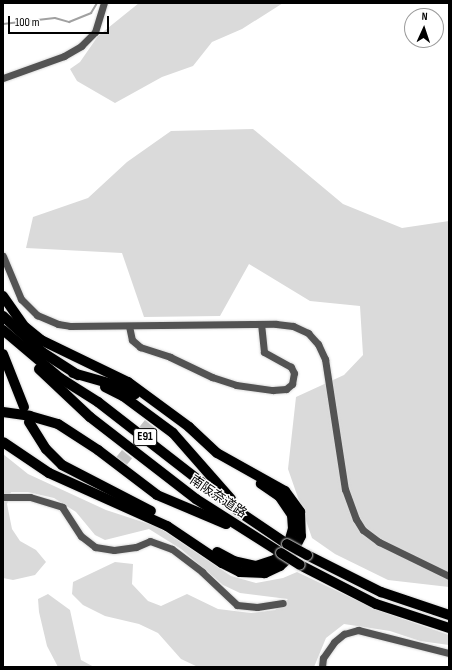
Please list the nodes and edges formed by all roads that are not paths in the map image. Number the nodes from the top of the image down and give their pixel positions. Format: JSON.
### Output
{"nodes":[{"id":1,"x":104,"y":3,"type":"edge"},
{"id":2,"x":3,"y":78,"type":"edge"},
{"id":3,"x":3,"y":256,"type":"edge"},
{"id":4,"x":3,"y":296,"type":"edge"},
{"id":5,"x":3,"y":316,"type":"edge"},
{"id":6,"x":261,"y":324,"type":"junction"},
{"id":7,"x":129,"y":326,"type":"junction"},
{"id":8,"x":3,"y":330,"type":"edge"},
{"id":9,"x":3,"y":338,"type":"edge"},
{"id":10,"x":3,"y":354,"type":"edge"},
{"id":11,"x":73,"y":373,"type":"junction"},
{"id":12,"x":24,"y":407,"type":"dead end"},
{"id":13,"x":3,"y":412,"type":"edge"},
{"id":14,"x":29,"y":422,"type":"dead end"},
{"id":15,"x":3,"y":442,"type":"edge"},
{"id":16,"x":3,"y":496,"type":"edge"},
{"id":17,"x":255,"y":524,"type":"junction"},
{"id":18,"x":250,"y":534,"type":"junction"},
{"id":19,"x":449,"y":576,"type":"edge"},
{"id":20,"x":283,"y":603,"type":"dead end"},
{"id":21,"x":449,"y":615,"type":"edge"},
{"id":22,"x":449,"y":628,"type":"edge"},
{"id":23,"x":449,"y":653,"type":"edge"},
{"id":24,"x":322,"y":667,"type":"edge"}],
"edges":[{"from":1,"to":2,"type":"street"},
{"from":3,"to":7,"type":"street"},
{"from":4,"to":15,"type":"highway"},
{"from":5,"to":11,"type":"highway"},
{"from":6,"to":7,"type":"street"},
{"from":6,"to":7,"type":"street"},
{"from":6,"to":19,"type":"street"},
{"from":8,"to":17,"type":"highway","name":"南阪奈道路","number":"E91"},
{"from":9,"to":18,"type":"highway","name":"南阪奈道路","number":"E91"},
{"from":10,"to":12,"type":"highway"},
{"from":11,"to":14,"type":"highway"},
{"from":11,"to":17,"type":"highway"},
{"from":13,"to":18,"type":"highway","number":"E91"},
{"from":16,"to":20,"type":"street"},
{"from":17,"to":21,"type":"highway","name":"南阪奈道路","number":"E91","bridge":true},
{"from":18,"to":22,"type":"highway","name":"南阪奈道路","number":"E91","bridge":true},
{"from":23,"to":24,"type":"street"}]}
